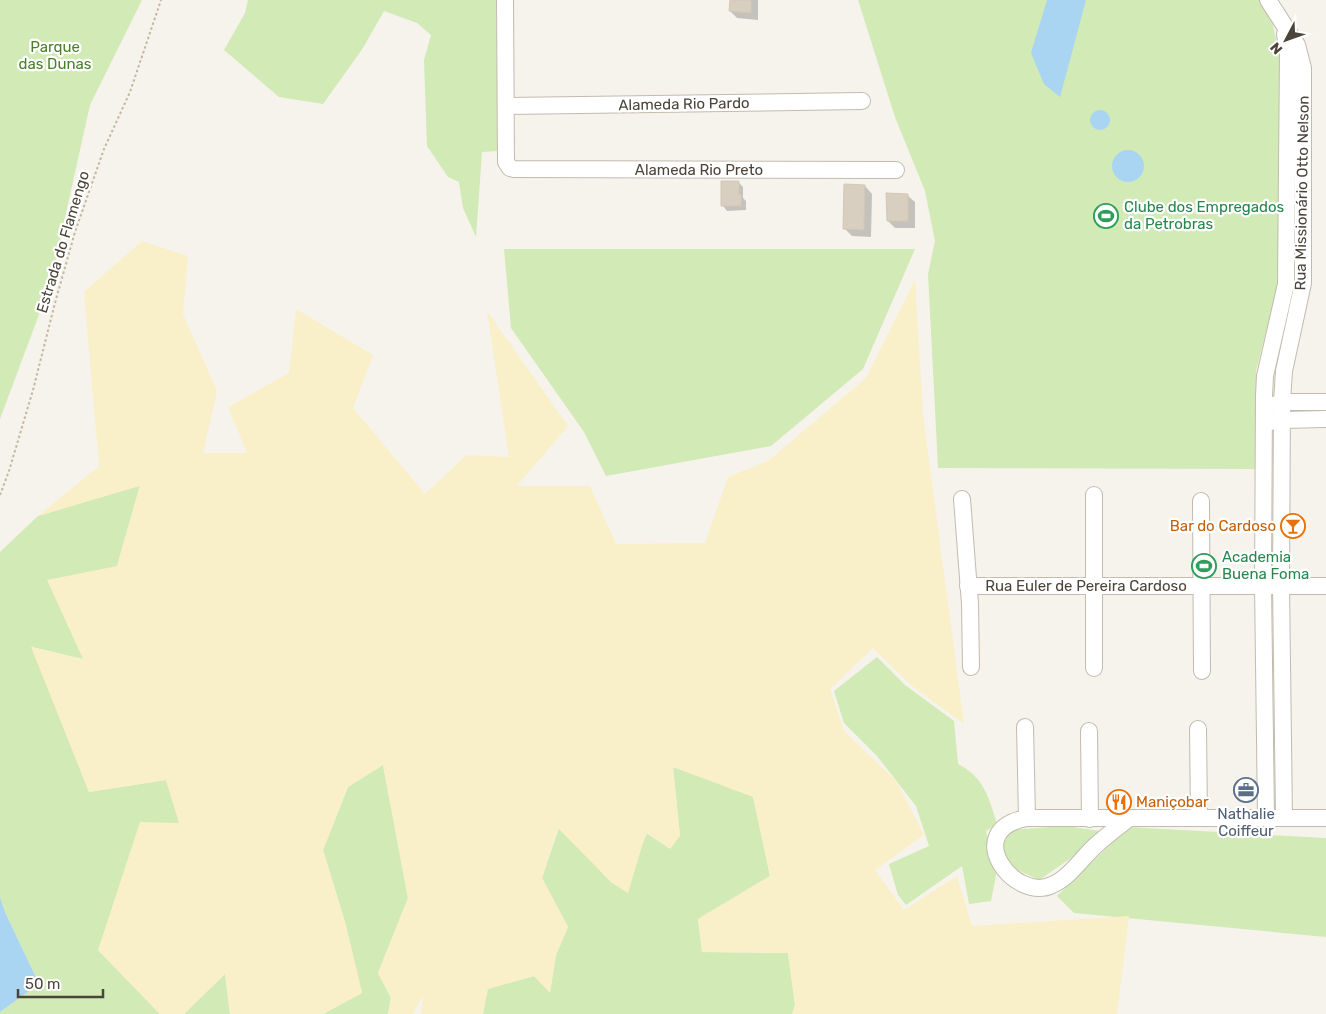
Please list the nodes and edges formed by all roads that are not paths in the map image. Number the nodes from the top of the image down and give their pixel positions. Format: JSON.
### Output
{"nodes":[{"id":1,"x":505,"y":0,"type":"edge"},
{"id":2,"x":1268,"y":0,"type":"edge"},
{"id":3,"x":1282,"y":22,"type":"junction"},
{"id":4,"x":862,"y":101,"type":"dead end"},
{"id":5,"x":506,"y":106,"type":"junction"},
{"id":6,"x":896,"y":170,"type":"dead end"},
{"id":7,"x":1282,"y":402,"type":"junction"},
{"id":8,"x":1326,"y":402,"type":"edge"},
{"id":9,"x":1264,"y":416,"type":"junction"},
{"id":10,"x":1282,"y":420,"type":"junction"},
{"id":11,"x":1326,"y":420,"type":"edge"},
{"id":12,"x":1094,"y":495,"type":"dead end"},
{"id":13,"x":962,"y":499,"type":"dead end"},
{"id":14,"x":1201,"y":501,"type":"dead end"},
{"id":15,"x":1093,"y":585,"type":"junction"},
{"id":16,"x":1263,"y":585,"type":"junction"},
{"id":17,"x":1281,"y":585,"type":"junction"},
{"id":18,"x":968,"y":586,"type":"junction"},
{"id":19,"x":1202,"y":586,"type":"junction"},
{"id":20,"x":1326,"y":586,"type":"edge"},
{"id":21,"x":971,"y":667,"type":"dead end"},
{"id":22,"x":1094,"y":668,"type":"dead end"},
{"id":23,"x":1202,"y":671,"type":"dead end"},
{"id":24,"x":1025,"y":727,"type":"dead end"},
{"id":25,"x":1198,"y":730,"type":"dead end"},
{"id":26,"x":1089,"y":731,"type":"dead end"},
{"id":27,"x":1199,"y":817,"type":"junction"},
{"id":28,"x":1266,"y":817,"type":"junction"},
{"id":29,"x":1027,"y":818,"type":"junction"},
{"id":30,"x":1284,"y":818,"type":"junction"},
{"id":31,"x":1326,"y":818,"type":"edge"},
{"id":32,"x":1090,"y":819,"type":"junction"},
{"id":33,"x":1128,"y":819,"type":"junction"}],
"edges":[{"from":1,"to":5,"type":"street"},
{"from":2,"to":3,"type":"street","name":"Rua Missionário Otto Nelson"},
{"from":3,"to":7,"type":"street","name":"Rua Missionário Otto Nelson"},
{"from":3,"to":9,"type":"street","name":"Rua Missionário Otto Nelson"},
{"from":4,"to":5,"type":"street","name":"Alameda Rio Pardo"},
{"from":5,"to":6,"type":"street","name":"Alameda Rio Preto"},
{"from":7,"to":8,"type":"street"},
{"from":7,"to":9,"type":"street"},
{"from":7,"to":10,"type":"street","name":"Rua Missionário Otto Nelson"},
{"from":9,"to":10,"type":"street"},
{"from":9,"to":16,"type":"street","name":"Rua Missionário Otto Nelson"},
{"from":10,"to":11,"type":"street"},
{"from":10,"to":17,"type":"street","name":"Rua Missionário Otto Nelson"},
{"from":12,"to":15,"type":"street"},
{"from":13,"to":18,"type":"street"},
{"from":14,"to":19,"type":"street"},
{"from":15,"to":18,"type":"street","name":"Rua Euler de Pereira Cardoso"},
{"from":15,"to":19,"type":"street","name":"Rua Euler de Pereira Cardoso"},
{"from":15,"to":22,"type":"street"},
{"from":16,"to":17,"type":"street","name":"Rua Euler de Pereira Cardoso"},
{"from":16,"to":19,"type":"street","name":"Rua Euler de Pereira Cardoso"},
{"from":16,"to":28,"type":"street","name":"Rua Missionário Otto Nelson"},
{"from":17,"to":20,"type":"street","name":"Rua Euler de Pereira Cardoso"},
{"from":17,"to":30,"type":"street","name":"Rua Missionário Otto Nelson"},
{"from":18,"to":21,"type":"street"},
{"from":19,"to":23,"type":"street"},
{"from":24,"to":29,"type":"street"},
{"from":25,"to":27,"type":"street"},
{"from":26,"to":32,"type":"street"},
{"from":27,"to":28,"type":"street"},
{"from":27,"to":33,"type":"street"},
{"from":28,"to":30,"type":"street"},
{"from":29,"to":32,"type":"street"},
{"from":29,"to":33,"type":"street"},
{"from":30,"to":31,"type":"street"},
{"from":32,"to":33,"type":"street"}]}
